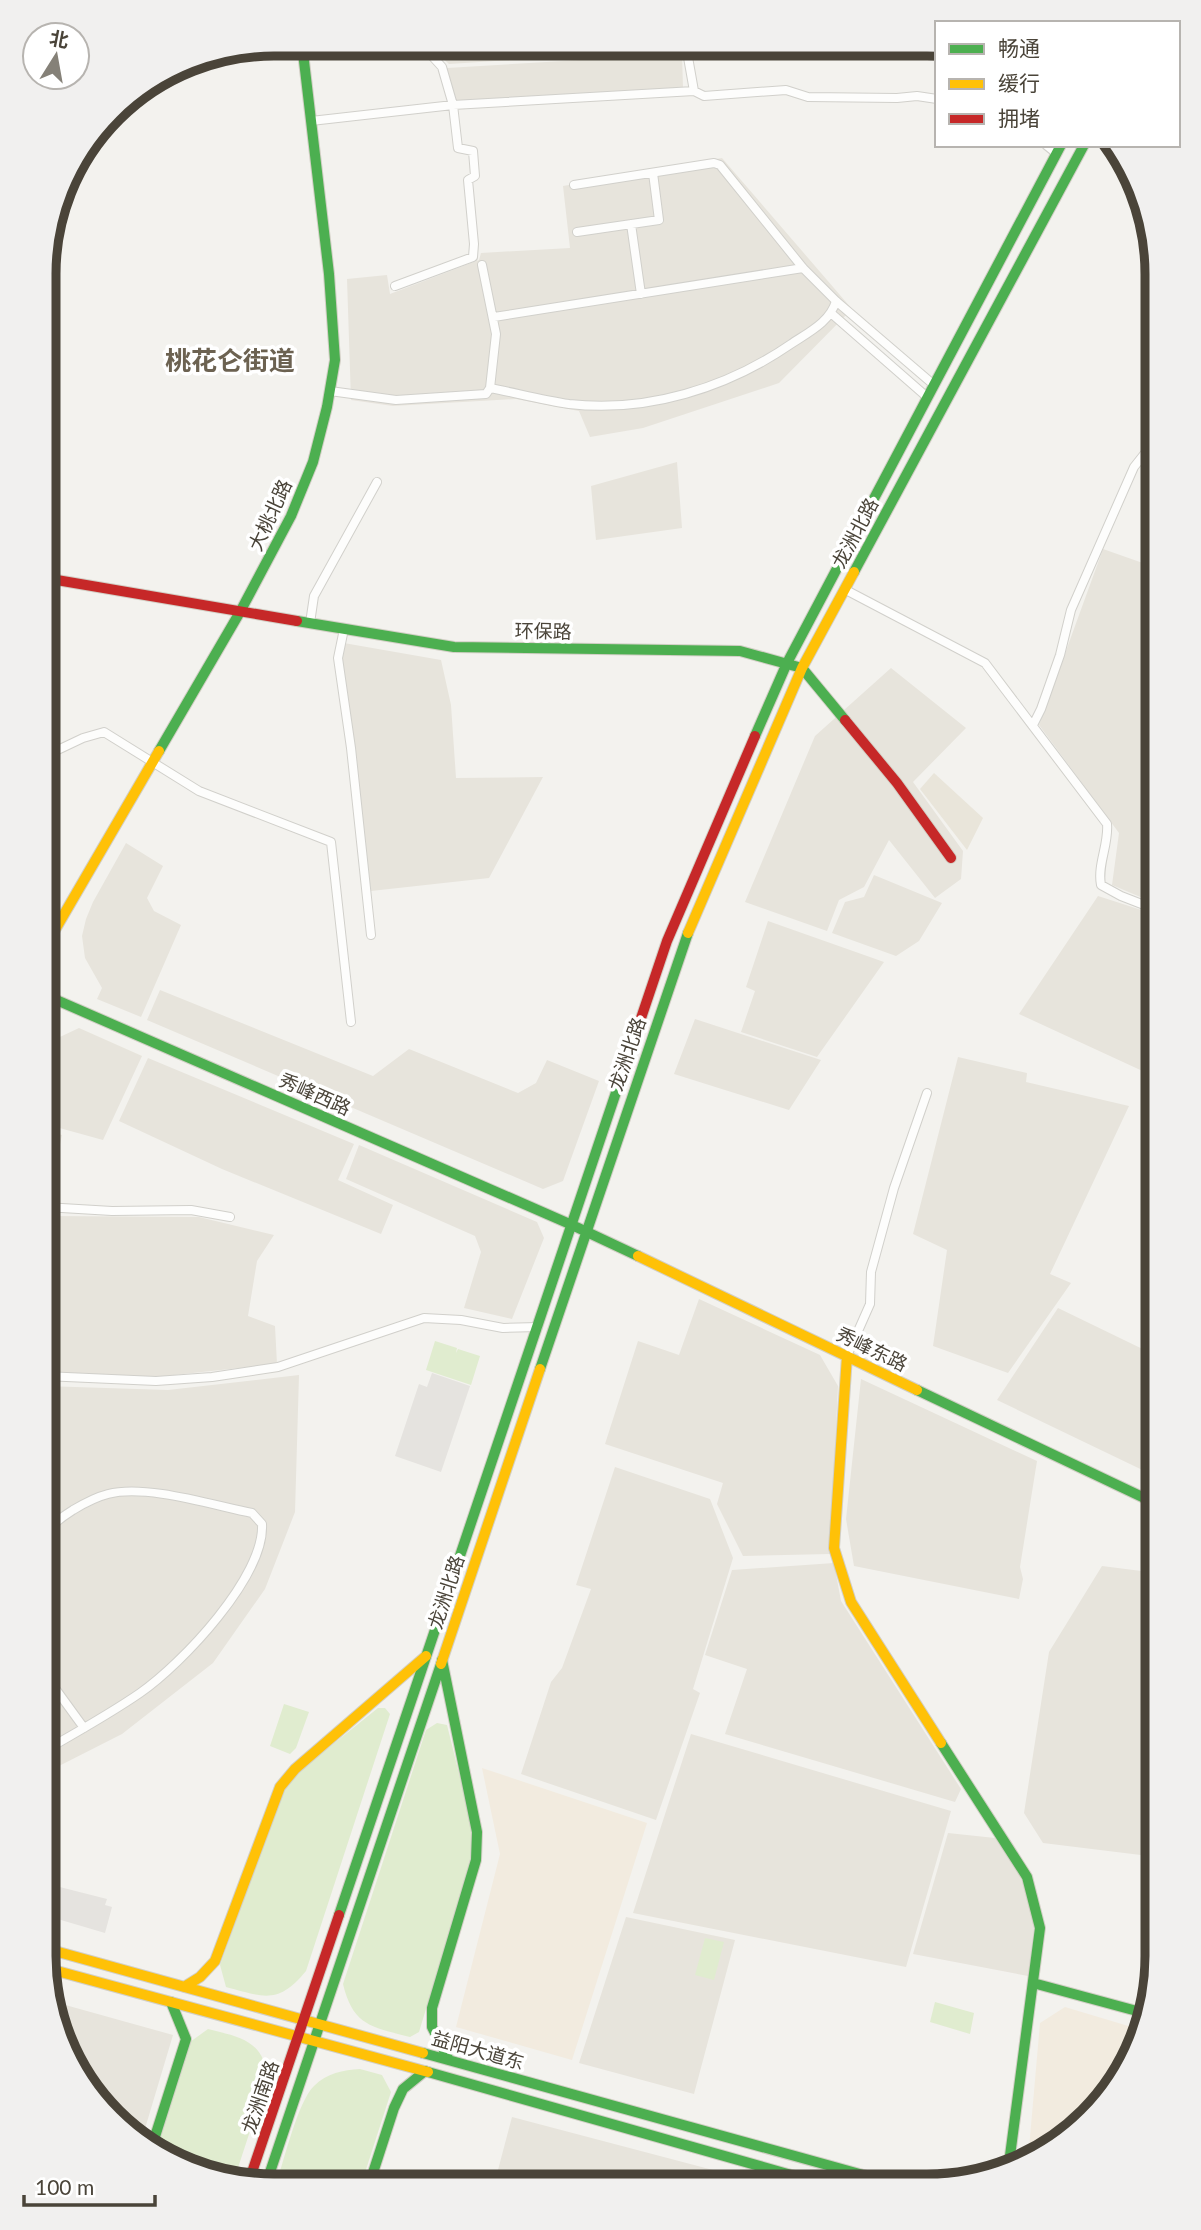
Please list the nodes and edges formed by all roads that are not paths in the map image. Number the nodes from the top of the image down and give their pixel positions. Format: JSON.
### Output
{"nodes":[{"id":1,"x":304,"y":56,"type":"edge"},
{"id":2,"x":432,"y":56,"type":"edge"},
{"id":3,"x":688,"y":56,"type":"edge"},
{"id":4,"x":694,"y":90,"type":"junction"},
{"id":5,"x":935,"y":99,"type":"edge"},
{"id":6,"x":453,"y":105,"type":"junction"},
{"id":7,"x":311,"y":121,"type":"junction"},
{"id":8,"x":1083,"y":147,"type":"edge"},
{"id":9,"x":1058,"y":149,"type":"edge"},
{"id":10,"x":653,"y":173,"type":"junction"},
{"id":11,"x":573,"y":186,"type":"dead end"},
{"id":12,"x":631,"y":224,"type":"junction"},
{"id":13,"x":577,"y":232,"type":"dead end"},
{"id":14,"x":482,"y":265,"type":"dead end"},
{"id":15,"x":803,"y":268,"type":"junction"},
{"id":16,"x":395,"y":286,"type":"dead end"},
{"id":17,"x":641,"y":293,"type":"junction"},
{"id":18,"x":836,"y":301,"type":"junction"},
{"id":19,"x":832,"y":314,"type":"junction"},
{"id":20,"x":494,"y":317,"type":"junction"},
{"id":21,"x":934,"y":384,"type":"junction"},
{"id":22,"x":490,"y":388,"type":"junction"},
{"id":23,"x":330,"y":391,"type":"junction"},
{"id":24,"x":927,"y":397,"type":"junction"},
{"id":25,"x":1145,"y":453,"type":"edge"},
{"id":26,"x":377,"y":482,"type":"dead end"},
{"id":27,"x":56,"y":580,"type":"edge"},
{"id":28,"x":844,"y":589,"type":"junction"},
{"id":29,"x":240,"y":612,"type":"junction"},
{"id":30,"x":310,"y":623,"type":"junction"},
{"id":31,"x":344,"y":629,"type":"junction"},
{"id":32,"x":787,"y":663,"type":"junction"},
{"id":33,"x":802,"y":668,"type":"junction"},
{"id":34,"x":1033,"y":725,"type":"junction"},
{"id":35,"x":56,"y":751,"type":"edge"},
{"id":36,"x":152,"y":762,"type":"junction"},
{"id":37,"x":951,"y":858,"type":"dead end"},
{"id":38,"x":1145,"y":905,"type":"edge"},
{"id":39,"x":56,"y":928,"type":"edge"},
{"id":40,"x":371,"y":935,"type":"dead end"},
{"id":41,"x":56,"y":1000,"type":"edge"},
{"id":42,"x":351,"y":1022,"type":"dead end"},
{"id":43,"x":927,"y":1093,"type":"dead end"},
{"id":44,"x":56,"y":1208,"type":"edge"},
{"id":45,"x":230,"y":1217,"type":"dead end"},
{"id":46,"x":572,"y":1225,"type":"junction"},
{"id":47,"x":585,"y":1231,"type":"junction"},
{"id":48,"x":538,"y":1326,"type":"junction"},
{"id":49,"x":847,"y":1356,"type":"junction"},
{"id":50,"x":56,"y":1377,"type":"edge"},
{"id":51,"x":1145,"y":1498,"type":"edge"},
{"id":52,"x":56,"y":1521,"type":"edge"},
{"id":53,"x":426,"y":1656,"type":"junction"},
{"id":54,"x":442,"y":1660,"type":"junction"},
{"id":55,"x":56,"y":1693,"type":"edge"},
{"id":56,"x":84,"y":1728,"type":"junction"},
{"id":57,"x":56,"y":1744,"type":"edge"},
{"id":58,"x":56,"y":1951,"type":"edge"},
{"id":59,"x":56,"y":1971,"type":"edge"},
{"id":60,"x":1033,"y":1983,"type":"junction"},
{"id":61,"x":184,"y":1987,"type":"junction"},
{"id":62,"x":172,"y":2002,"type":"junction"},
{"id":63,"x":1137,"y":2011,"type":"edge"},
{"id":64,"x":304,"y":2021,"type":"junction"},
{"id":65,"x":320,"y":2024,"type":"junction"},
{"id":66,"x":299,"y":2036,"type":"junction"},
{"id":67,"x":315,"y":2041,"type":"junction"},
{"id":68,"x":449,"y":2060,"type":"junction"},
{"id":69,"x":425,"y":2071,"type":"junction"},
{"id":70,"x":155,"y":2138,"type":"edge"},
{"id":71,"x":1010,"y":2157,"type":"edge"},
{"id":72,"x":252,"y":2172,"type":"edge"},
{"id":73,"x":270,"y":2174,"type":"edge"},
{"id":74,"x":373,"y":2174,"type":"edge"},
{"id":75,"x":788,"y":2174,"type":"edge"},
{"id":76,"x":860,"y":2174,"type":"edge"}],
"edges":[{"from":1,"to":7,"type":"main road","name":"大桃北路"},
{"from":2,"to":6,"type":"street"},
{"from":3,"to":4,"type":"street"},
{"from":4,"to":5,"type":"street"},
{"from":4,"to":6,"type":"street"},
{"from":6,"to":7,"type":"street"},
{"from":6,"to":16,"type":"street"},
{"from":7,"to":23,"type":"main road","name":"大桃北路"},
{"from":8,"to":28,"type":"main road","name":"龙洲北路"},
{"from":9,"to":21,"type":"main road","name":"龙洲北路"},
{"from":10,"to":11,"type":"street"},
{"from":10,"to":12,"type":"street"},
{"from":10,"to":15,"type":"street"},
{"from":12,"to":13,"type":"street"},
{"from":12,"to":17,"type":"street"},
{"from":14,"to":20,"type":"street"},
{"from":15,"to":17,"type":"street"},
{"from":15,"to":18,"type":"street"},
{"from":17,"to":20,"type":"street"},
{"from":18,"to":19,"type":"street"},
{"from":18,"to":21,"type":"street"},
{"from":19,"to":22,"type":"street"},
{"from":19,"to":24,"type":"street"},
{"from":20,"to":22,"type":"street"},
{"from":21,"to":24,"type":"main road","name":"龙洲北路"},
{"from":22,"to":23,"type":"street"},
{"from":23,"to":29,"type":"main road","name":"大桃北路"},
{"from":24,"to":32,"type":"main road","name":"龙洲北路"},
{"from":25,"to":34,"type":"street"},
{"from":26,"to":30,"type":"street"},
{"from":27,"to":29,"type":"main road","name":"环保路"},
{"from":28,"to":33,"type":"main road","name":"龙洲北路"},
{"from":28,"to":34,"type":"street"},
{"from":29,"to":30,"type":"main road","name":"环保路"},
{"from":29,"to":36,"type":"main road","name":"大桃北路"},
{"from":30,"to":31,"type":"main road","name":"环保路"},
{"from":31,"to":32,"type":"main road","name":"环保路"},
{"from":31,"to":40,"type":"street"},
{"from":32,"to":33,"type":"main road","name":"环保路"},
{"from":32,"to":46,"type":"main road","name":"龙洲北路"},
{"from":33,"to":37,"type":"main road"},
{"from":33,"to":47,"type":"main road","name":"龙洲北路"},
{"from":34,"to":38,"type":"street"},
{"from":35,"to":36,"type":"street"},
{"from":36,"to":39,"type":"main road","name":"大桃北路"},
{"from":36,"to":42,"type":"street"},
{"from":41,"to":46,"type":"main road","name":"秀峰西路"},
{"from":43,"to":49,"type":"street"},
{"from":44,"to":45,"type":"street"},
{"from":46,"to":47,"type":"main road","name":"秀峰东路"},
{"from":46,"to":48,"type":"main road","name":"龙洲北路"},
{"from":47,"to":49,"type":"main road","name":"秀峰东路"},
{"from":47,"to":54,"type":"main road","name":"龙洲北路"},
{"from":48,"to":50,"type":"street"},
{"from":48,"to":53,"type":"main road","name":"龙洲北路"},
{"from":49,"to":51,"type":"main road","name":"秀峰东路"},
{"from":49,"to":60,"type":"main road"},
{"from":52,"to":56,"type":"street"},
{"from":53,"to":61,"type":"main road"},
{"from":53,"to":64,"type":"main road","name":"龙洲北路"},
{"from":54,"to":65,"type":"main road","name":"龙洲北路"},
{"from":54,"to":68,"type":"main road"},
{"from":55,"to":56,"type":"street"},
{"from":56,"to":57,"type":"street"},
{"from":58,"to":61,"type":"main road","name":"益阳大道东"},
{"from":59,"to":62,"type":"main road"},
{"from":60,"to":63,"type":"main road"},
{"from":60,"to":71,"type":"main road"},
{"from":61,"to":64,"type":"main road","name":"益阳大道东"},
{"from":62,"to":66,"type":"main road"},
{"from":62,"to":70,"type":"main road"},
{"from":64,"to":65,"type":"main road","name":"益阳大道东"},
{"from":64,"to":66,"type":"main road","name":"龙洲南路"},
{"from":65,"to":67,"type":"main road","name":"龙洲南路"},
{"from":65,"to":68,"type":"main road","name":"益阳大道东"},
{"from":66,"to":67,"type":"main road"},
{"from":66,"to":72,"type":"main road","name":"龙洲南路"},
{"from":67,"to":69,"type":"main road"},
{"from":67,"to":73,"type":"main road","name":"龙洲南路"},
{"from":68,"to":76,"type":"main road","name":"益阳大道东"},
{"from":69,"to":74,"type":"main road"},
{"from":69,"to":75,"type":"main road"}]}
